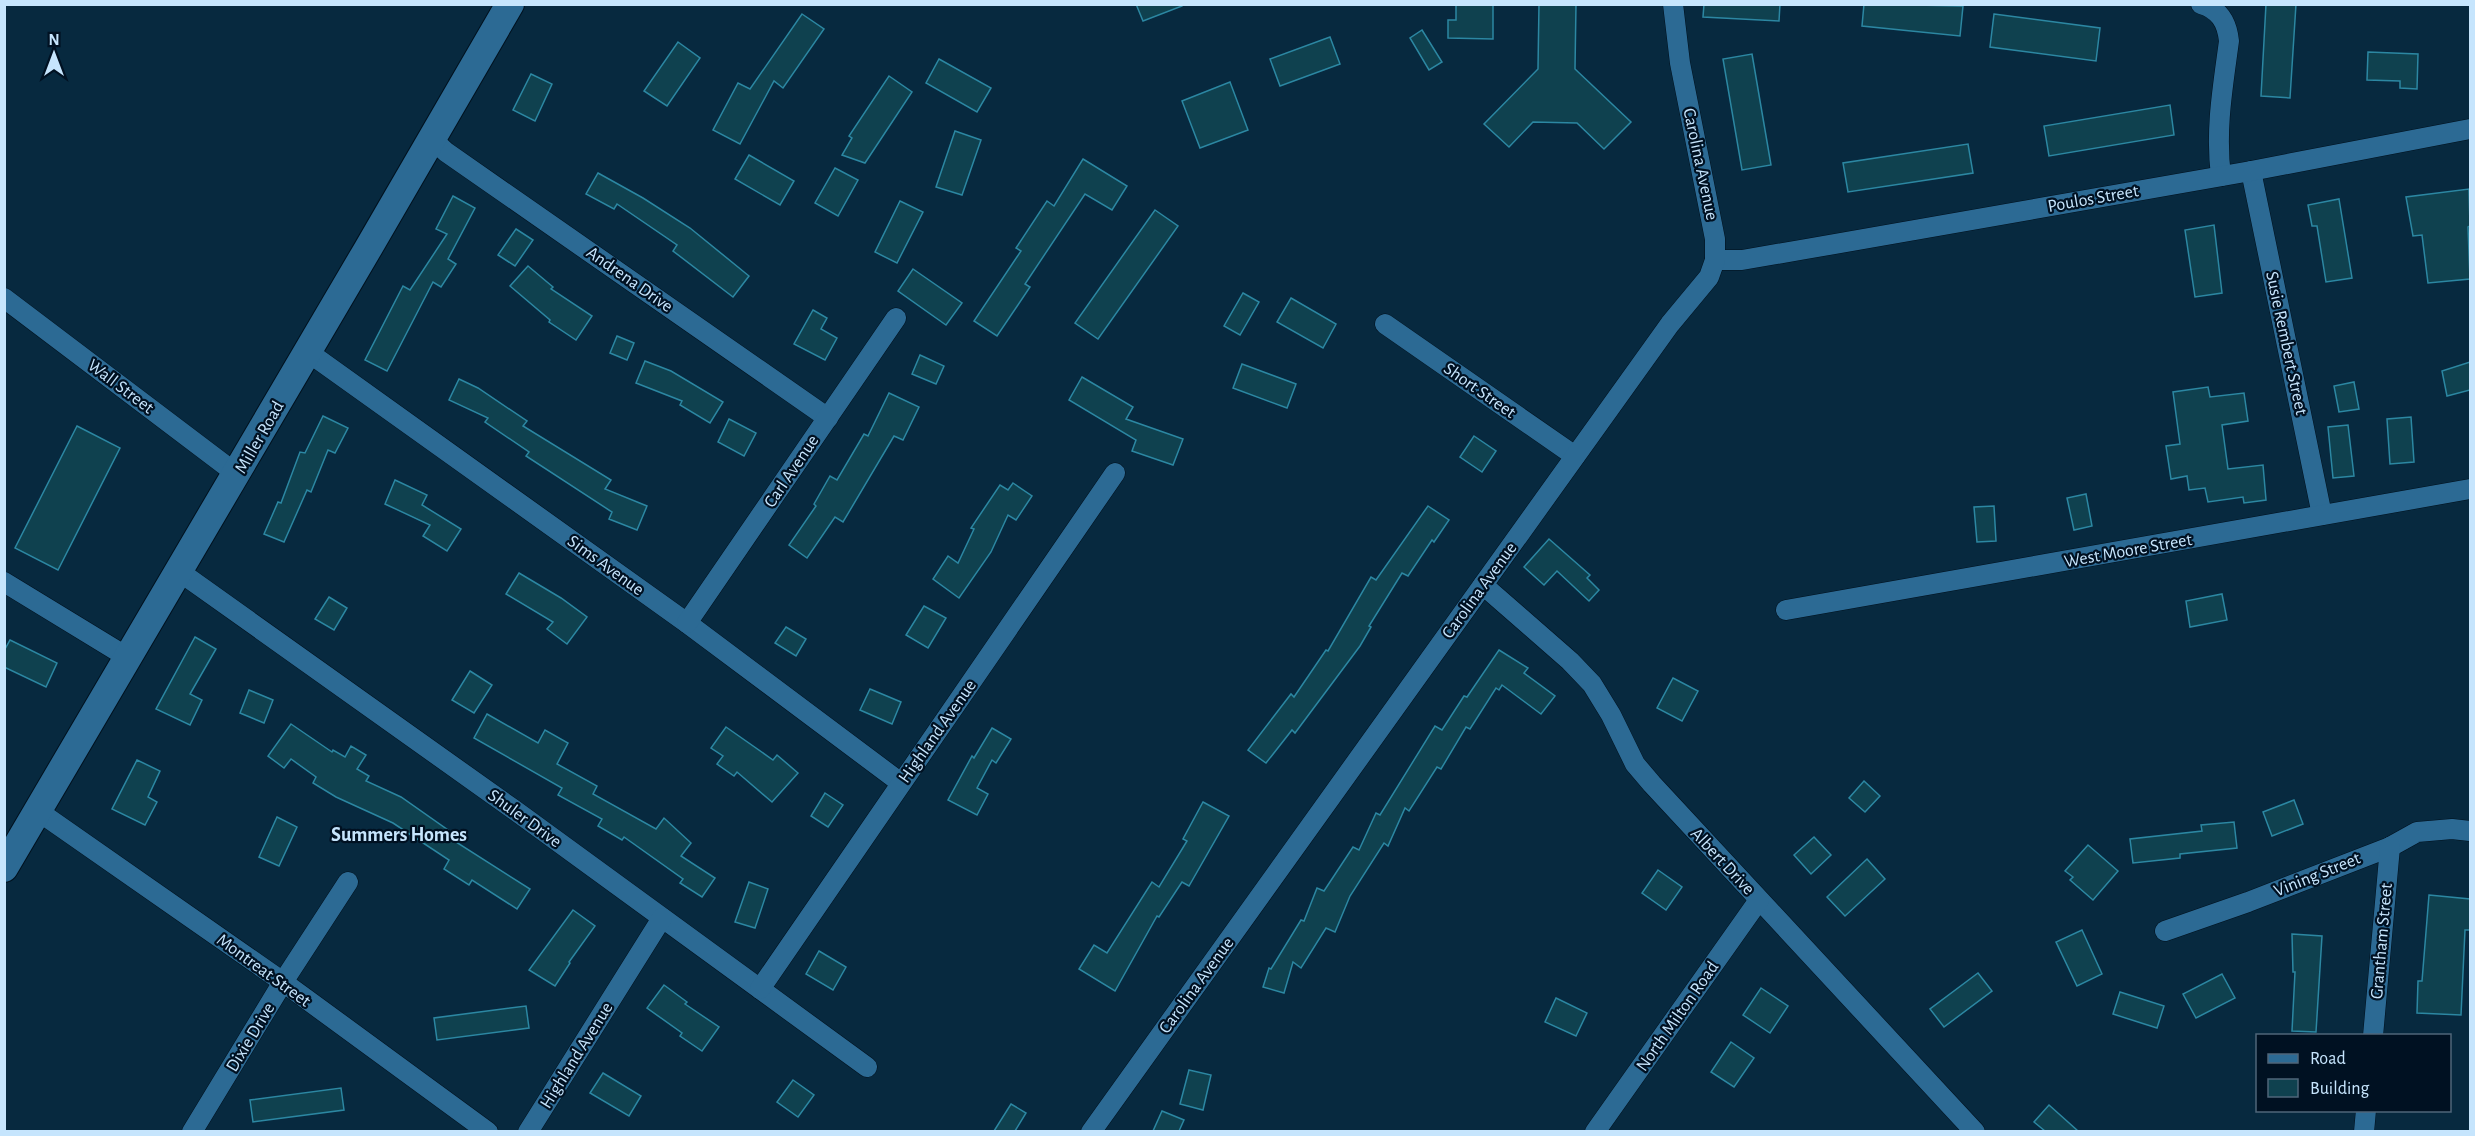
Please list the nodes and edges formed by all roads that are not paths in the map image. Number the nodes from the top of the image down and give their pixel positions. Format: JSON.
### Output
{"nodes":[{"id":1,"x":510,"y":4,"type":"edge"},
{"id":2,"x":1673,"y":4,"type":"edge"},
{"id":3,"x":2201,"y":4,"type":"edge"},
{"id":4,"x":2470,"y":129,"type":"edge"},
{"id":5,"x":432,"y":139,"type":"junction"},
{"id":6,"x":2251,"y":171,"type":"junction"},
{"id":7,"x":2221,"y":176,"type":"junction"},
{"id":8,"x":1715,"y":260,"type":"junction"},
{"id":9,"x":4,"y":298,"type":"edge"},
{"id":10,"x":896,"y":318,"type":"dead end"},
{"id":11,"x":1385,"y":324,"type":"dead end"},
{"id":12,"x":308,"y":352,"type":"junction"},
{"id":13,"x":828,"y":418,"type":"junction"},
{"id":14,"x":1575,"y":456,"type":"junction"},
{"id":15,"x":1115,"y":473,"type":"dead end"},
{"id":16,"x":238,"y":475,"type":"junction"},
{"id":17,"x":2470,"y":489,"type":"edge"},
{"id":18,"x":2322,"y":515,"type":"junction"},
{"id":19,"x":180,"y":572,"type":"junction"},
{"id":20,"x":4,"y":582,"type":"edge"},
{"id":21,"x":1483,"y":585,"type":"junction"},
{"id":22,"x":1786,"y":610,"type":"dead end"},
{"id":23,"x":687,"y":623,"type":"junction"},
{"id":24,"x":127,"y":657,"type":"junction"},
{"id":25,"x":901,"y":783,"type":"junction"},
{"id":26,"x":38,"y":811,"type":"junction"},
{"id":27,"x":2470,"y":831,"type":"edge"},
{"id":28,"x":2390,"y":847,"type":"junction"},
{"id":29,"x":4,"y":868,"type":"edge"},
{"id":30,"x":348,"y":882,"type":"dead end"},
{"id":31,"x":1759,"y":900,"type":"junction"},
{"id":32,"x":662,"y":918,"type":"junction"},
{"id":33,"x":2165,"y":931,"type":"dead end"},
{"id":34,"x":283,"y":982,"type":"junction"},
{"id":35,"x":760,"y":989,"type":"junction"},
{"id":36,"x":2373,"y":1034,"type":"edge"},
{"id":37,"x":867,"y":1067,"type":"dead end"},
{"id":38,"x":2366,"y":1112,"type":"edge"},
{"id":39,"x":192,"y":1131,"type":"edge"},
{"id":40,"x":488,"y":1131,"type":"edge"},
{"id":41,"x":528,"y":1131,"type":"edge"},
{"id":42,"x":1090,"y":1131,"type":"edge"},
{"id":43,"x":1595,"y":1131,"type":"edge"},
{"id":44,"x":1974,"y":1131,"type":"edge"},
{"id":45,"x":2364,"y":1131,"type":"edge"}],
"edges":[{"from":1,"to":5,"type":"main road","name":"Miller Road"},
{"from":2,"to":8,"type":"street","name":"Carolina Avenue"},
{"from":3,"to":7,"type":"street"},
{"from":4,"to":6,"type":"street","name":"Poulos Street"},
{"from":5,"to":12,"type":"main road","name":"Miller Road"},
{"from":5,"to":13,"type":"street","name":"Andrena Drive"},
{"from":6,"to":7,"type":"street","name":"Poulos Street"},
{"from":6,"to":18,"type":"street","name":"Susie Rembert Street"},
{"from":7,"to":8,"type":"street","name":"Poulos Street"},
{"from":8,"to":14,"type":"street","name":"Carolina Avenue"},
{"from":9,"to":16,"type":"street","name":"Wall Street"},
{"from":10,"to":13,"type":"street","name":"Carl Avenue"},
{"from":11,"to":14,"type":"street","name":"Short Street"},
{"from":12,"to":16,"type":"main road","name":"Miller Road"},
{"from":12,"to":23,"type":"street","name":"Sims Avenue"},
{"from":13,"to":23,"type":"street","name":"Carl Avenue"},
{"from":14,"to":21,"type":"street","name":"Carolina Avenue"},
{"from":15,"to":25,"type":"street","name":"Highland Avenue"},
{"from":16,"to":19,"type":"main road","name":"Miller Road"},
{"from":17,"to":18,"type":"street","name":"West Moore Street"},
{"from":18,"to":22,"type":"street","name":"West Moore Street"},
{"from":19,"to":24,"type":"main road","name":"Miller Road"},
{"from":19,"to":32,"type":"street","name":"Shuler Drive"},
{"from":20,"to":24,"type":"street"},
{"from":21,"to":31,"type":"street","name":"Albert Drive"},
{"from":21,"to":42,"type":"street","name":"Carolina Avenue"},
{"from":23,"to":25,"type":"street","name":"Sims Avenue"},
{"from":24,"to":26,"type":"main road","name":"Miller Road"},
{"from":25,"to":35,"type":"street","name":"Highland Avenue"},
{"from":26,"to":29,"type":"main road","name":"Miller Road"},
{"from":26,"to":34,"type":"street","name":"Montreat Street"},
{"from":27,"to":28,"type":"street","name":"Vining Street"},
{"from":28,"to":33,"type":"street","name":"Vining Street"},
{"from":28,"to":36,"type":"street","name":"Grantham Street"},
{"from":30,"to":34,"type":"street","name":"Dixie Drive"},
{"from":31,"to":43,"type":"street","name":"North Milton Road"},
{"from":31,"to":44,"type":"street","name":"Albert Drive"},
{"from":32,"to":35,"type":"street","name":"Shuler Drive"},
{"from":32,"to":41,"type":"street","name":"Highland Avenue"},
{"from":34,"to":39,"type":"street","name":"Dixie Drive"},
{"from":34,"to":40,"type":"street","name":"Montreat Street"},
{"from":35,"to":37,"type":"street","name":"Shuler Drive"},
{"from":38,"to":45,"type":"street"}]}
